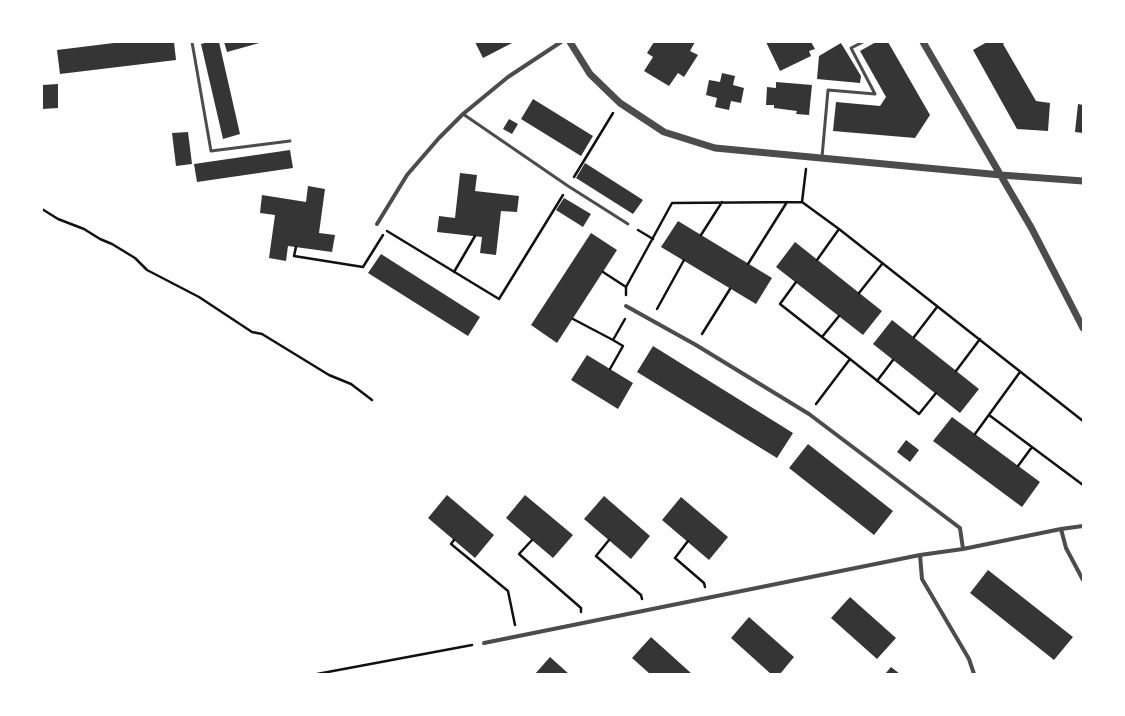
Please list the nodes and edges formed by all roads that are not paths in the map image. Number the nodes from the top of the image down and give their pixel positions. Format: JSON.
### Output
{"nodes":[{"id":1,"x":192,"y":42,"type":"edge"},
{"id":2,"x":561,"y":42,"type":"edge"},
{"id":3,"x":570,"y":42,"type":"edge"},
{"id":4,"x":863,"y":42,"type":"edge"},
{"id":5,"x":923,"y":42,"type":"edge"},
{"id":6,"x":463,"y":114,"type":"junction"},
{"id":7,"x":290,"y":141,"type":"dead end"},
{"id":8,"x":822,"y":158,"type":"junction"},
{"id":9,"x":1000,"y":175,"type":"junction"},
{"id":10,"x":1083,"y":181,"type":"edge"},
{"id":11,"x":377,"y":224,"type":"dead end"},
{"id":12,"x":628,"y":224,"type":"road end"},
{"id":13,"x":626,"y":306,"type":"road end"},
{"id":14,"x":1083,"y":328,"type":"edge"},
{"id":15,"x":1083,"y":526,"type":"edge"},
{"id":16,"x":1061,"y":529,"type":"junction"},
{"id":17,"x":963,"y":549,"type":"junction"},
{"id":18,"x":920,"y":556,"type":"junction"},
{"id":19,"x":1083,"y":580,"type":"edge"},
{"id":20,"x":484,"y":643,"type":"road end"},
{"id":21,"x":974,"y":674,"type":"edge"}],
"edges":[{"from":1,"to":7,"type":"lane"},
{"from":2,"to":6,"type":"street"},
{"from":3,"to":8,"type":"street"},
{"from":4,"to":8,"type":"lane"},
{"from":5,"to":9,"type":"street"},
{"from":6,"to":11,"type":"street"},
{"from":6,"to":12,"type":"lane"},
{"from":8,"to":9,"type":"street"},
{"from":9,"to":10,"type":"street"},
{"from":9,"to":14,"type":"street"},
{"from":13,"to":17,"type":"street"},
{"from":15,"to":16,"type":"street"},
{"from":16,"to":17,"type":"street"},
{"from":16,"to":19,"type":"street"},
{"from":17,"to":18,"type":"street"},
{"from":18,"to":20,"type":"street"},
{"from":18,"to":21,"type":"street"}]}
